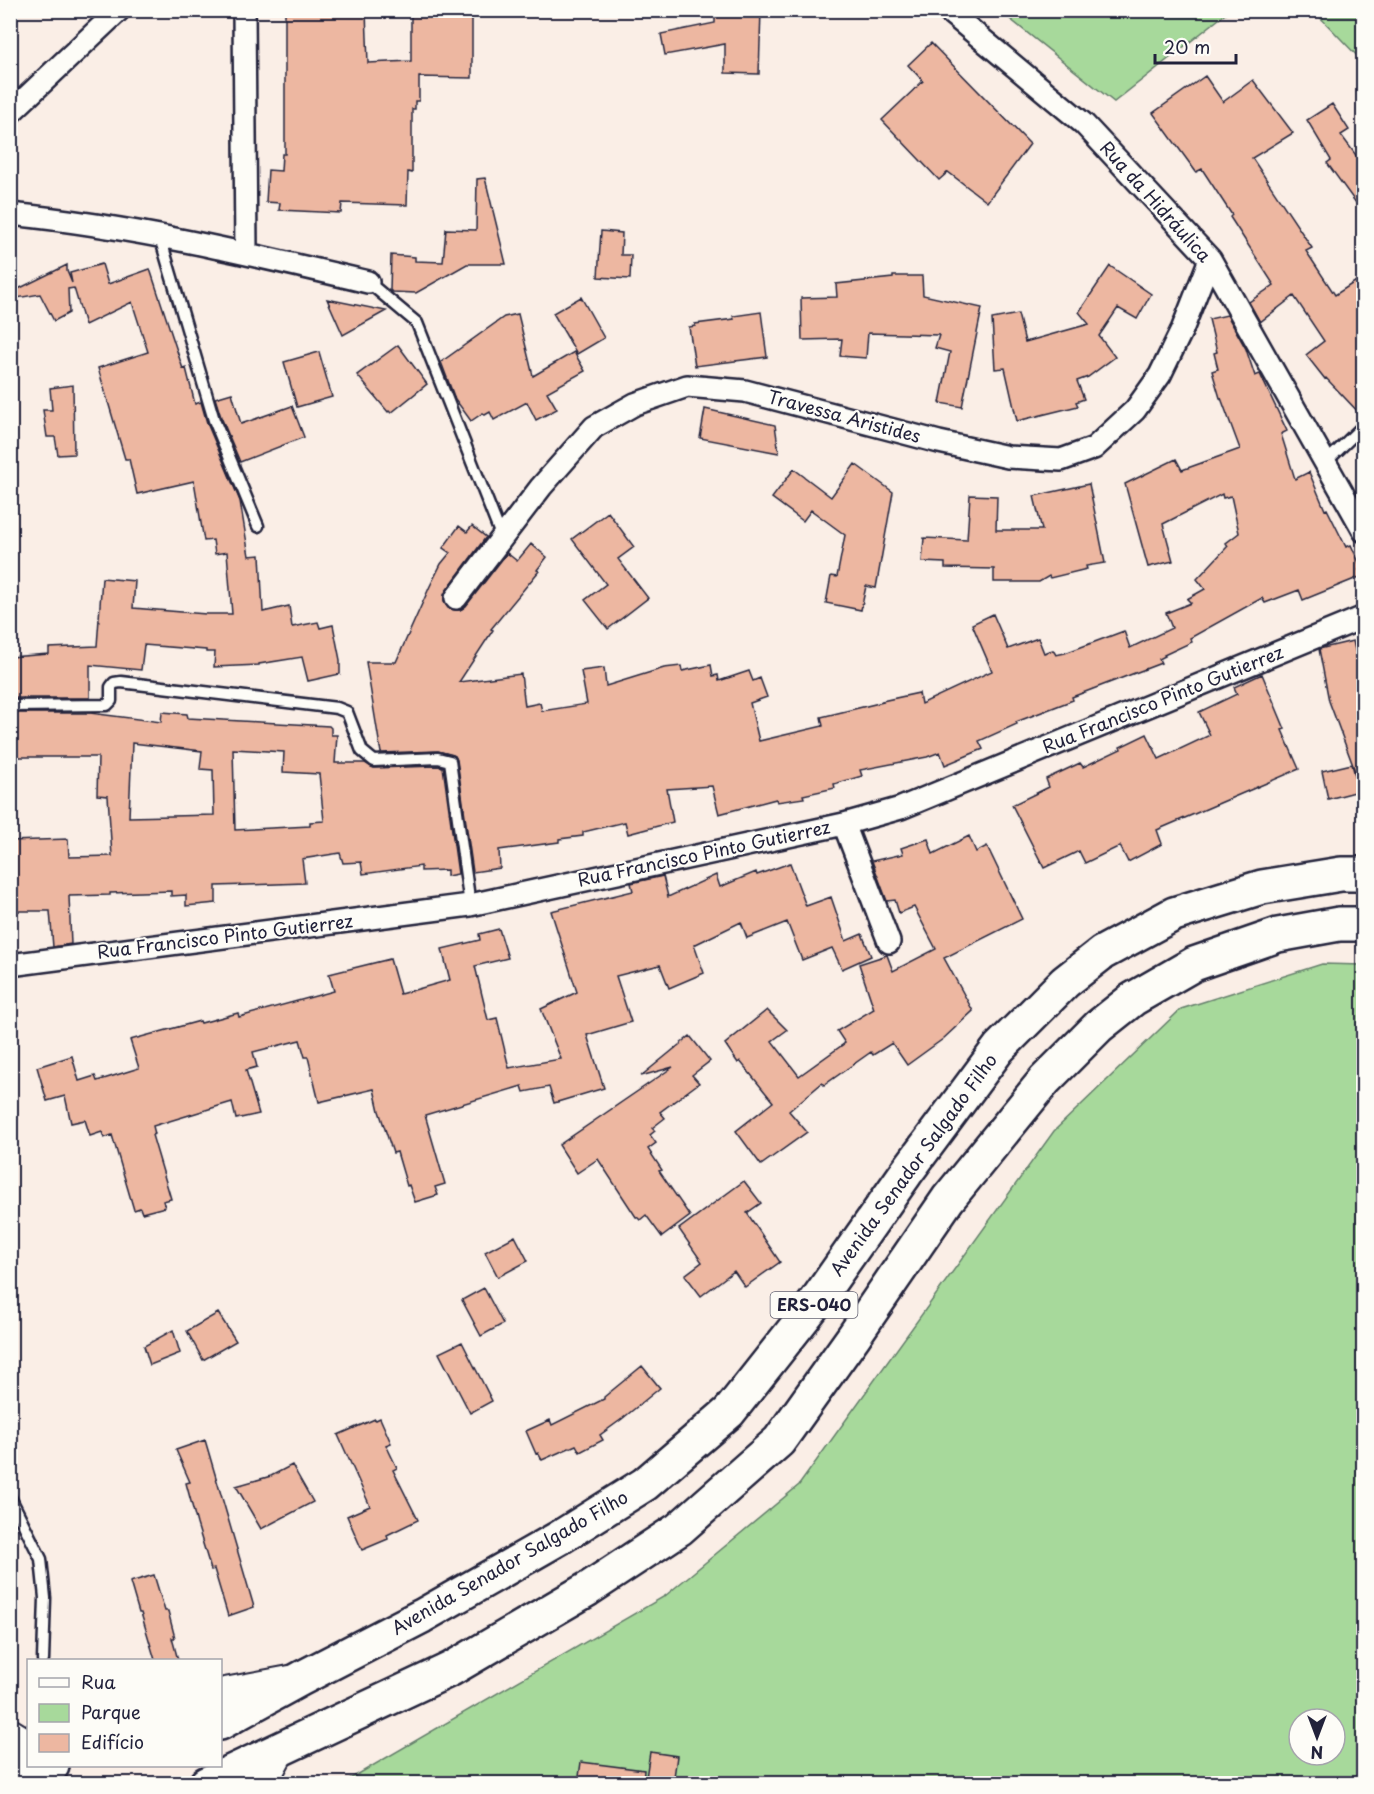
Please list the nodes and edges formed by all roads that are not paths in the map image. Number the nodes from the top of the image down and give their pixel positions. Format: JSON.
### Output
{"nodes":[{"id":1,"x":119,"y":10,"type":"edge"},
{"id":2,"x":244,"y":10,"type":"edge"},
{"id":3,"x":947,"y":10,"type":"edge"},
{"id":4,"x":10,"y":113,"type":"edge"},
{"id":5,"x":10,"y":214,"type":"edge"},
{"id":6,"x":160,"y":237,"type":"junction"},
{"id":7,"x":246,"y":253,"type":"junction"},
{"id":8,"x":1210,"y":259,"type":"junction"},
{"id":9,"x":368,"y":282,"type":"joint"},
{"id":10,"x":1364,"y":425,"type":"edge"},
{"id":11,"x":1325,"y":463,"type":"junction"},
{"id":12,"x":258,"y":526,"type":"dead end"},
{"id":13,"x":1364,"y":531,"type":"edge"},
{"id":14,"x":502,"y":538,"type":"junction"},
{"id":15,"x":456,"y":598,"type":"dead end"},
{"id":16,"x":1364,"y":617,"type":"edge"},
{"id":17,"x":10,"y":706,"type":"edge"},
{"id":18,"x":843,"y":824,"type":"junction"},
{"id":19,"x":1364,"y":874,"type":"edge"},
{"id":20,"x":470,"y":905,"type":"junction"},
{"id":21,"x":1364,"y":924,"type":"edge"},
{"id":22,"x":889,"y":942,"type":"dead end"},
{"id":23,"x":10,"y":965,"type":"edge"},
{"id":24,"x":10,"y":1497,"type":"edge"},
{"id":25,"x":44,"y":1659,"type":"edge"},
{"id":26,"x":302,"y":1678,"type":"junction"},
{"id":27,"x":222,"y":1694,"type":"edge"},
{"id":28,"x":222,"y":1722,"type":"edge"},
{"id":29,"x":27,"y":1730,"type":"edge"},
{"id":30,"x":10,"y":1732,"type":"edge"},
{"id":31,"x":27,"y":1744,"type":"edge"},
{"id":32,"x":280,"y":1749,"type":"junction"},
{"id":33,"x":10,"y":1766,"type":"edge"},
{"id":34,"x":27,"y":1766,"type":"edge"},
{"id":35,"x":49,"y":1767,"type":"edge"},
{"id":36,"x":56,"y":1784,"type":"edge"},
{"id":37,"x":206,"y":1784,"type":"edge"},
{"id":38,"x":259,"y":1784,"type":"edge"}],
"edges":[{"from":1,"to":4,"type":"street"},
{"from":2,"to":7,"type":"street"},
{"from":3,"to":8,"type":"street","name":"Rua da Hidráulica"},
{"from":5,"to":6,"type":"street"},
{"from":6,"to":7,"type":"street"},
{"from":6,"to":12,"type":"lane"},
{"from":7,"to":9,"type":"street"},
{"from":8,"to":11,"type":"street","name":"Rua da Hidráulica"},
{"from":8,"to":14,"type":"street","name":"Travessa Aristides"},
{"from":9,"to":14,"type":"lane"},
{"from":10,"to":11,"type":"lane"},
{"from":11,"to":13,"type":"street","name":"Rua da Hidráulica"},
{"from":14,"to":15,"type":"street","name":"Travessa Aristides"},
{"from":16,"to":18,"type":"street","name":"Rua Francisco Pinto Gutierrez"},
{"from":17,"to":20,"type":"lane"},
{"from":18,"to":20,"type":"street","name":"Rua Francisco Pinto Gutierrez"},
{"from":18,"to":22,"type":"street"},
{"from":19,"to":26,"type":"main road","name":"Avenida Senador Salgado Filho","number":"ERS-040"},
{"from":20,"to":23,"type":"street","name":"Rua Francisco Pinto Gutierrez"},
{"from":21,"to":32,"type":"main road","number":"ERS-040"},
{"from":24,"to":25,"type":"lane"},
{"from":26,"to":27,"type":"main road","name":"Avenida Senador Salgado Filho"},
{"from":26,"to":28,"type":"main road","name":"Avenida Senador Salgado Filho","number":"ERS-040"},
{"from":29,"to":30,"type":"main road"},
{"from":30,"to":31,"type":"main road"},
{"from":32,"to":37,"type":"main road","number":"ERS-040"},
{"from":32,"to":38,"type":"main road"},
{"from":33,"to":34,"type":"main road"},
{"from":35,"to":36,"type":"main road"}]}
